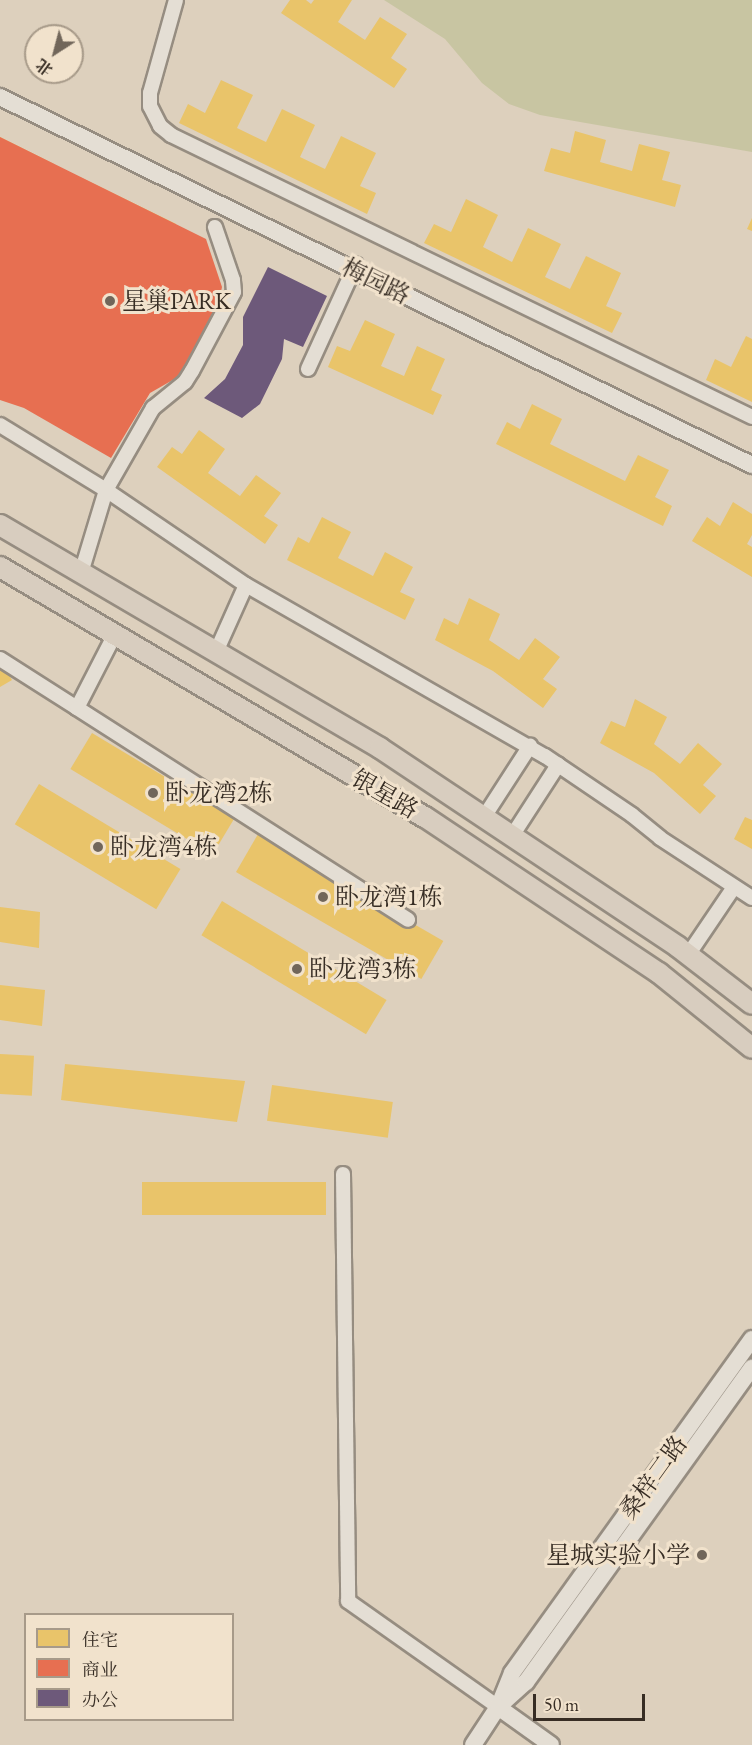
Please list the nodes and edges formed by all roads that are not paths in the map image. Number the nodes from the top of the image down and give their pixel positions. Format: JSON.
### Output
{"nodes":[{"id":1,"x":176,"y":0,"type":"edge"},
{"id":2,"x":0,"y":89,"type":"edge"},
{"id":3,"x":0,"y":97,"type":"edge"},
{"id":4,"x":215,"y":227,"type":"dead end"},
{"id":5,"x":354,"y":267,"type":"junction"},
{"id":6,"x":308,"y":369,"type":"dead end"},
{"id":7,"x":752,"y":417,"type":"edge"},
{"id":8,"x":0,"y":425,"type":"edge"},
{"id":9,"x":752,"y":456,"type":"edge"},
{"id":10,"x":752,"y":465,"type":"edge"},
{"id":11,"x":106,"y":490,"type":"junction"},
{"id":12,"x":0,"y":525,"type":"edge"},
{"id":13,"x":0,"y":567,"type":"edge"},
{"id":14,"x":81,"y":573,"type":"junction"},
{"id":15,"x":246,"y":585,"type":"junction"},
{"id":16,"x":114,"y":636,"type":"junction"},
{"id":17,"x":216,"y":652,"type":"junction"},
{"id":18,"x":0,"y":659,"type":"edge"},
{"id":19,"x":77,"y":708,"type":"junction"},
{"id":20,"x":530,"y":746,"type":"junction"},
{"id":21,"x":558,"y":765,"type":"junction"},
{"id":22,"x":484,"y":817,"type":"junction"},
{"id":23,"x":512,"y":836,"type":"junction"},
{"id":24,"x":734,"y":887,"type":"junction"},
{"id":25,"x":752,"y":898,"type":"edge"},
{"id":26,"x":408,"y":920,"type":"dead end"},
{"id":27,"x":688,"y":955,"type":"junction"},
{"id":28,"x":752,"y":1004,"type":"edge"},
{"id":29,"x":752,"y":1048,"type":"edge"},
{"id":30,"x":343,"y":1174,"type":"dead end"},
{"id":31,"x":752,"y":1339,"type":"edge"},
{"id":32,"x":749,"y":1376,"type":"edge"},
{"id":33,"x":498,"y":1707,"type":"junction"},
{"id":34,"x":472,"y":1745,"type":"edge"},
{"id":35,"x":551,"y":1745,"type":"edge"}],
"edges":[{"from":1,"to":7,"type":"street"},
{"from":2,"to":5,"type":"street","name":"梅园路"},
{"from":3,"to":5,"type":"street","name":"梅园路"},
{"from":4,"to":11,"type":"street"},
{"from":5,"to":6,"type":"street"},
{"from":5,"to":9,"type":"street","name":"梅园路"},
{"from":5,"to":10,"type":"street","name":"梅园路"},
{"from":8,"to":11,"type":"street"},
{"from":11,"to":14,"type":"street"},
{"from":11,"to":15,"type":"street"},
{"from":12,"to":14,"type":"main road","name":"银星路"},
{"from":13,"to":16,"type":"main road","name":"银星路"},
{"from":14,"to":17,"type":"main road","name":"银星路"},
{"from":15,"to":17,"type":"street"},
{"from":15,"to":20,"type":"street"},
{"from":16,"to":19,"type":"street"},
{"from":16,"to":29,"type":"main road","name":"银星路"},
{"from":17,"to":22,"type":"main road","name":"银星路"},
{"from":18,"to":19,"type":"street"},
{"from":19,"to":26,"type":"street"},
{"from":20,"to":21,"type":"street"},
{"from":20,"to":22,"type":"street"},
{"from":21,"to":23,"type":"street"},
{"from":21,"to":24,"type":"street"},
{"from":22,"to":23,"type":"main road","name":"银星路"},
{"from":23,"to":27,"type":"main road","name":"银星路"},
{"from":24,"to":25,"type":"street"},
{"from":24,"to":27,"type":"street"},
{"from":27,"to":28,"type":"main road","name":"银星路"},
{"from":30,"to":33,"type":"street"},
{"from":31,"to":33,"type":"street","name":"桑梓二路"},
{"from":32,"to":33,"type":"street","name":"桑梓二路"},
{"from":33,"to":34,"type":"street","name":"桑梓二路"},
{"from":33,"to":35,"type":"street"}]}
